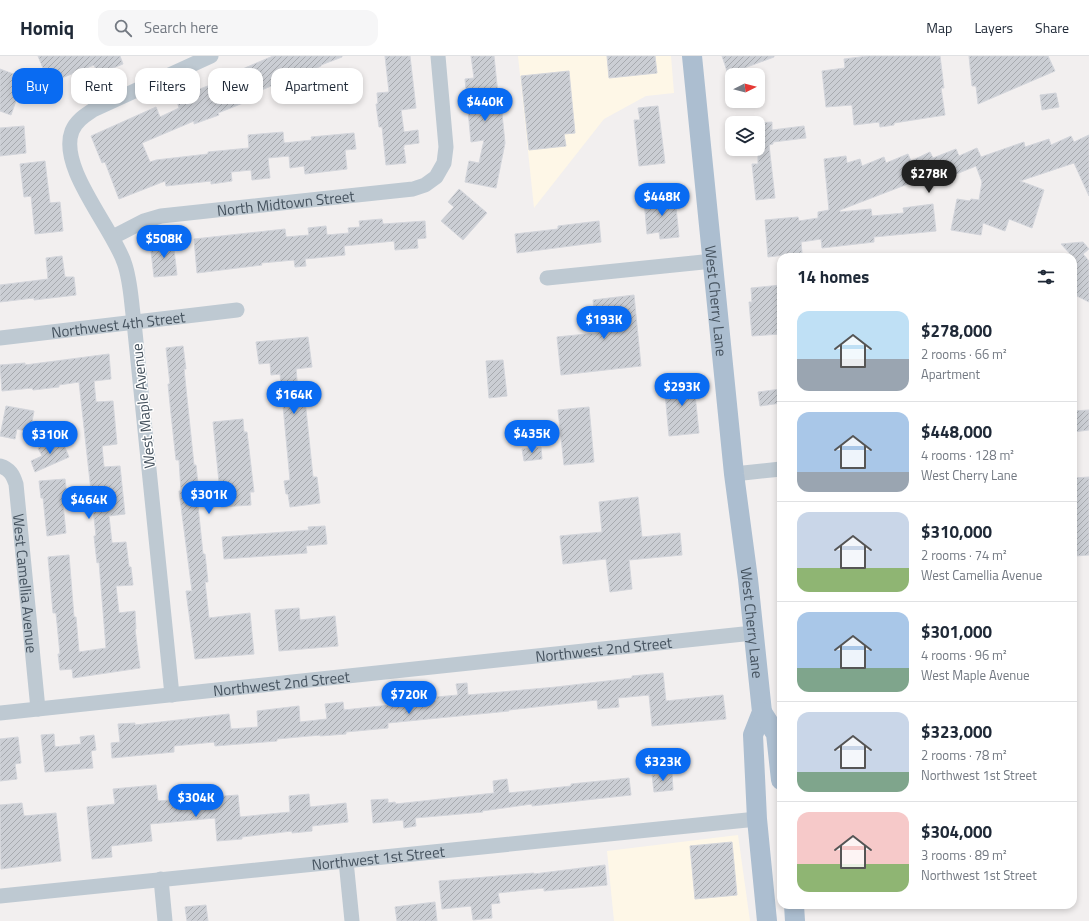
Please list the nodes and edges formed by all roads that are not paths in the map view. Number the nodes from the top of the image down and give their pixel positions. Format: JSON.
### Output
{"nodes":[{"id":1,"x":211,"y":56,"type":"edge"},
{"id":2,"x":438,"y":56,"type":"edge"},
{"id":3,"x":692,"y":56,"type":"edge"},
{"id":4,"x":113,"y":237,"type":"junction"},
{"id":5,"x":713,"y":261,"type":"junction"},
{"id":6,"x":547,"y":278,"type":"dead end"},
{"id":7,"x":237,"y":310,"type":"dead end"},
{"id":8,"x":134,"y":322,"type":"junction"},
{"id":9,"x":0,"y":338,"type":"edge"},
{"id":10,"x":0,"y":466,"type":"edge"},
{"id":11,"x":777,"y":469,"type":"edge"},
{"id":12,"x":734,"y":474,"type":"junction"},
{"id":13,"x":753,"y":633,"type":"junction"},
{"id":14,"x":172,"y":695,"type":"junction"},
{"id":15,"x":38,"y":709,"type":"junction"},
{"id":16,"x":762,"y":712,"type":"junction"},
{"id":17,"x":0,"y":713,"type":"edge"},
{"id":18,"x":777,"y":743,"type":"edge"},
{"id":19,"x":757,"y":819,"type":"junction"},
{"id":20,"x":346,"y":861,"type":"junction"},
{"id":21,"x":161,"y":879,"type":"junction"},
{"id":22,"x":0,"y":896,"type":"edge"},
{"id":23,"x":794,"y":909,"type":"edge"},
{"id":24,"x":166,"y":921,"type":"edge"},
{"id":25,"x":352,"y":921,"type":"edge"},
{"id":26,"x":767,"y":921,"type":"edge"},
{"id":27,"x":795,"y":921,"type":"edge"}],
"edges":[{"from":1,"to":4,"type":"street","name":"West Maple Avenue"},
{"from":2,"to":4,"type":"street","name":"North Midtown Street"},
{"from":3,"to":5,"type":"main road","name":"West Cherry Lane"},
{"from":4,"to":8,"type":"street","name":"West Maple Avenue"},
{"from":5,"to":6,"type":"street"},
{"from":5,"to":12,"type":"main road","name":"West Cherry Lane"},
{"from":7,"to":8,"type":"street","name":"Northwest 4th Street"},
{"from":8,"to":9,"type":"street","name":"Northwest 4th Street"},
{"from":8,"to":14,"type":"street","name":"West Maple Avenue"},
{"from":10,"to":15,"type":"street","name":"West Camellia Avenue"},
{"from":11,"to":12,"type":"street"},
{"from":12,"to":13,"type":"main road","name":"West Cherry Lane"},
{"from":13,"to":14,"type":"street","name":"Northwest 2nd Street"},
{"from":13,"to":16,"type":"main road","name":"West Cherry Lane"},
{"from":14,"to":15,"type":"street","name":"Northwest 2nd Street"},
{"from":15,"to":17,"type":"street","name":"Northwest 2nd Street"},
{"from":16,"to":18,"type":"main road","name":"West Cherry Lane"},
{"from":16,"to":19,"type":"main road","name":"West Cherry Lane"},
{"from":19,"to":20,"type":"street","name":"Northwest 1st Street"},
{"from":19,"to":26,"type":"main road","name":"West Cherry Lane"},
{"from":20,"to":21,"type":"street","name":"Northwest 1st Street"},
{"from":20,"to":25,"type":"street"},
{"from":21,"to":22,"type":"street","name":"Northwest 1st Street"},
{"from":21,"to":24,"type":"street"},
{"from":23,"to":27,"type":"main road"}]}
